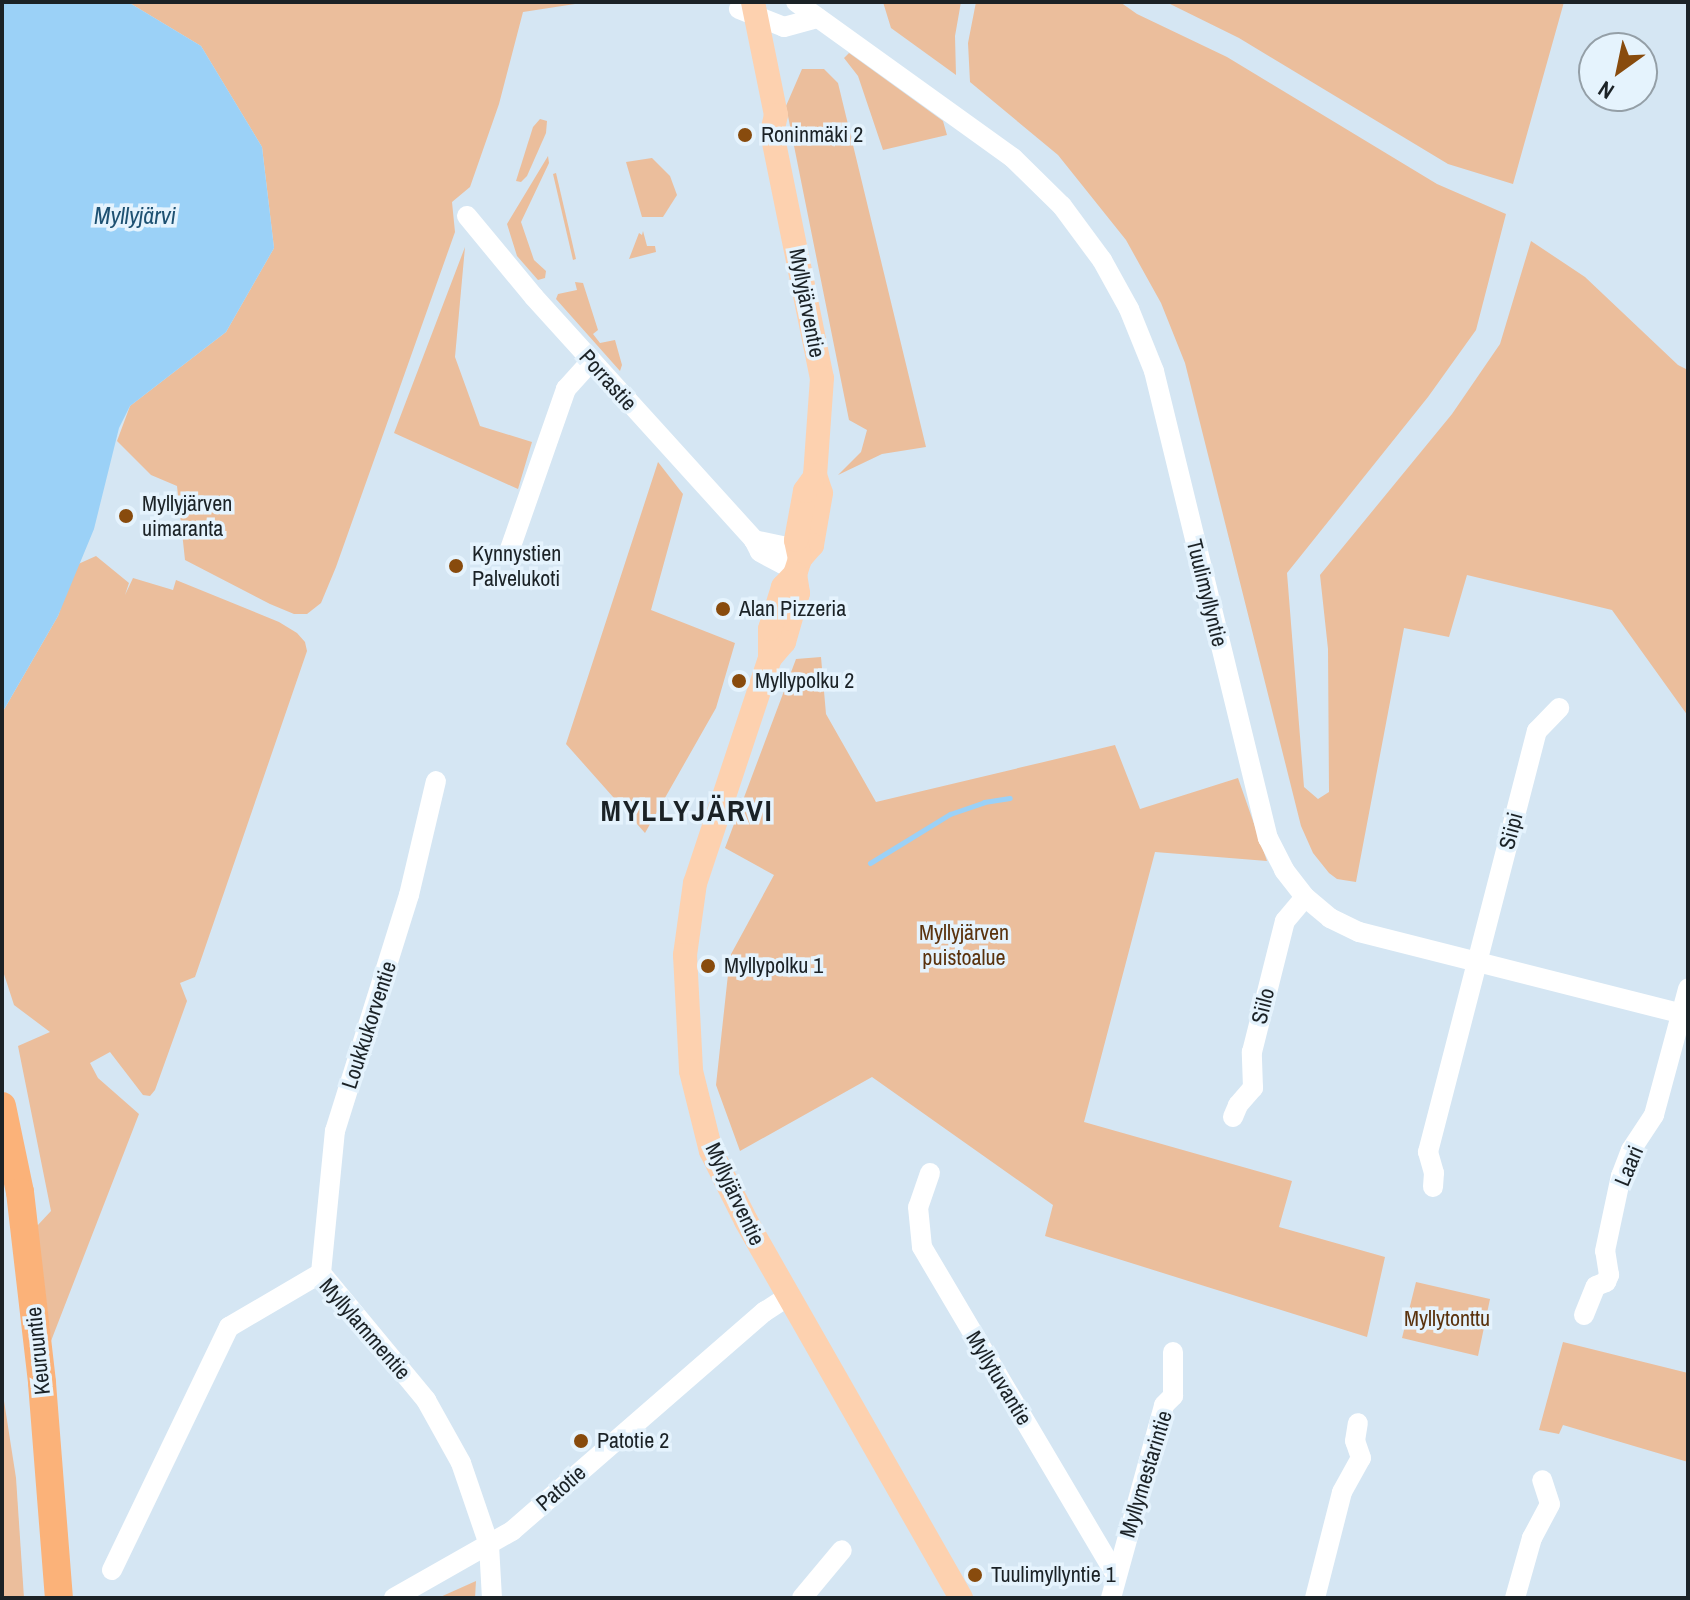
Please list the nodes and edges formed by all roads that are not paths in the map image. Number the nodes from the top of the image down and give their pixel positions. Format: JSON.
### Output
{"nodes":[{"id":1,"x":796,"y":2,"type":"edge"},
{"id":2,"x":751,"y":6,"type":"edge"},
{"id":3,"x":818,"y":18,"type":"junction"},
{"id":4,"x":467,"y":216,"type":"dead end"},
{"id":5,"x":591,"y":361,"type":"junction"},
{"id":6,"x":510,"y":549,"type":"dead end"},
{"id":7,"x":797,"y":566,"type":"junction"},
{"id":8,"x":1559,"y":708,"type":"dead end"},
{"id":9,"x":436,"y":781,"type":"dead end"},
{"id":10,"x":1305,"y":897,"type":"junction"},
{"id":11,"x":1477,"y":962,"type":"junction"},
{"id":12,"x":1688,"y":989,"type":"edge"},
{"id":13,"x":1685,"y":1014,"type":"edge"},
{"id":14,"x":2,"y":1106,"type":"edge"},
{"id":15,"x":1233,"y":1117,"type":"dead end"},
{"id":16,"x":930,"y":1173,"type":"dead end"},
{"id":17,"x":1433,"y":1187,"type":"dead end"},
{"id":18,"x":321,"y":1273,"type":"junction"},
{"id":19,"x":787,"y":1297,"type":"junction"},
{"id":20,"x":1584,"y":1315,"type":"dead end"},
{"id":21,"x":1173,"y":1352,"type":"dead end"},
{"id":22,"x":1358,"y":1423,"type":"dead end"},
{"id":23,"x":1542,"y":1480,"type":"dead end"},
{"id":24,"x":489,"y":1545,"type":"junction"},
{"id":25,"x":842,"y":1550,"type":"dead end"},
{"id":26,"x":112,"y":1570,"type":"dead end"},
{"id":27,"x":1116,"y":1575,"type":"junction"},
{"id":28,"x":59,"y":1598,"type":"edge"},
{"id":29,"x":394,"y":1598,"type":"edge"},
{"id":30,"x":492,"y":1598,"type":"edge"},
{"id":31,"x":802,"y":1598,"type":"edge"},
{"id":32,"x":961,"y":1598,"type":"edge"},
{"id":33,"x":1111,"y":1598,"type":"edge"},
{"id":34,"x":1315,"y":1598,"type":"edge"},
{"id":35,"x":1515,"y":1598,"type":"edge"}],
"edges":[{"from":1,"to":3,"type":"street","name":"Tuulimyllyntie"},
{"from":2,"to":3,"type":"street"},
{"from":2,"to":7,"type":"main road","name":"Myllyjärventie"},
{"from":3,"to":10,"type":"street","name":"Tuulimyllyntie"},
{"from":4,"to":5,"type":"street","name":"Porrastie"},
{"from":5,"to":6,"type":"street"},
{"from":5,"to":7,"type":"street","name":"Porrastie"},
{"from":7,"to":19,"type":"main road","name":"Myllyjärventie"},
{"from":8,"to":11,"type":"street","name":"Siipi"},
{"from":9,"to":18,"type":"street","name":"Loukkukorventie"},
{"from":10,"to":11,"type":"street","name":"Tuulimyllyntie"},
{"from":10,"to":15,"type":"street","name":"Siilo"},
{"from":11,"to":13,"type":"street","name":"Tuulimyllyntie"},
{"from":11,"to":17,"type":"street","name":"Siipi"},
{"from":12,"to":13,"type":"street","name":"Laari"},
{"from":13,"to":20,"type":"street","name":"Laari"},
{"from":14,"to":28,"type":"highway","name":"Keuruuntie"},
{"from":16,"to":27,"type":"street","name":"Myllytuvantie"},
{"from":18,"to":24,"type":"street","name":"Myllylammentie"},
{"from":18,"to":26,"type":"street","name":"Myllylammentie"},
{"from":19,"to":24,"type":"street","name":"Patotie"},
{"from":19,"to":32,"type":"main road","name":"Myllyjärventie"},
{"from":21,"to":27,"type":"street","name":"Myllymestarintie"},
{"from":22,"to":34,"type":"street"},
{"from":23,"to":35,"type":"street"},
{"from":24,"to":29,"type":"street","name":"Patotie"},
{"from":24,"to":30,"type":"street","name":"Myllylammentie"},
{"from":25,"to":31,"type":"street"},
{"from":27,"to":33,"type":"street","name":"Myllymestarintie"}]}
